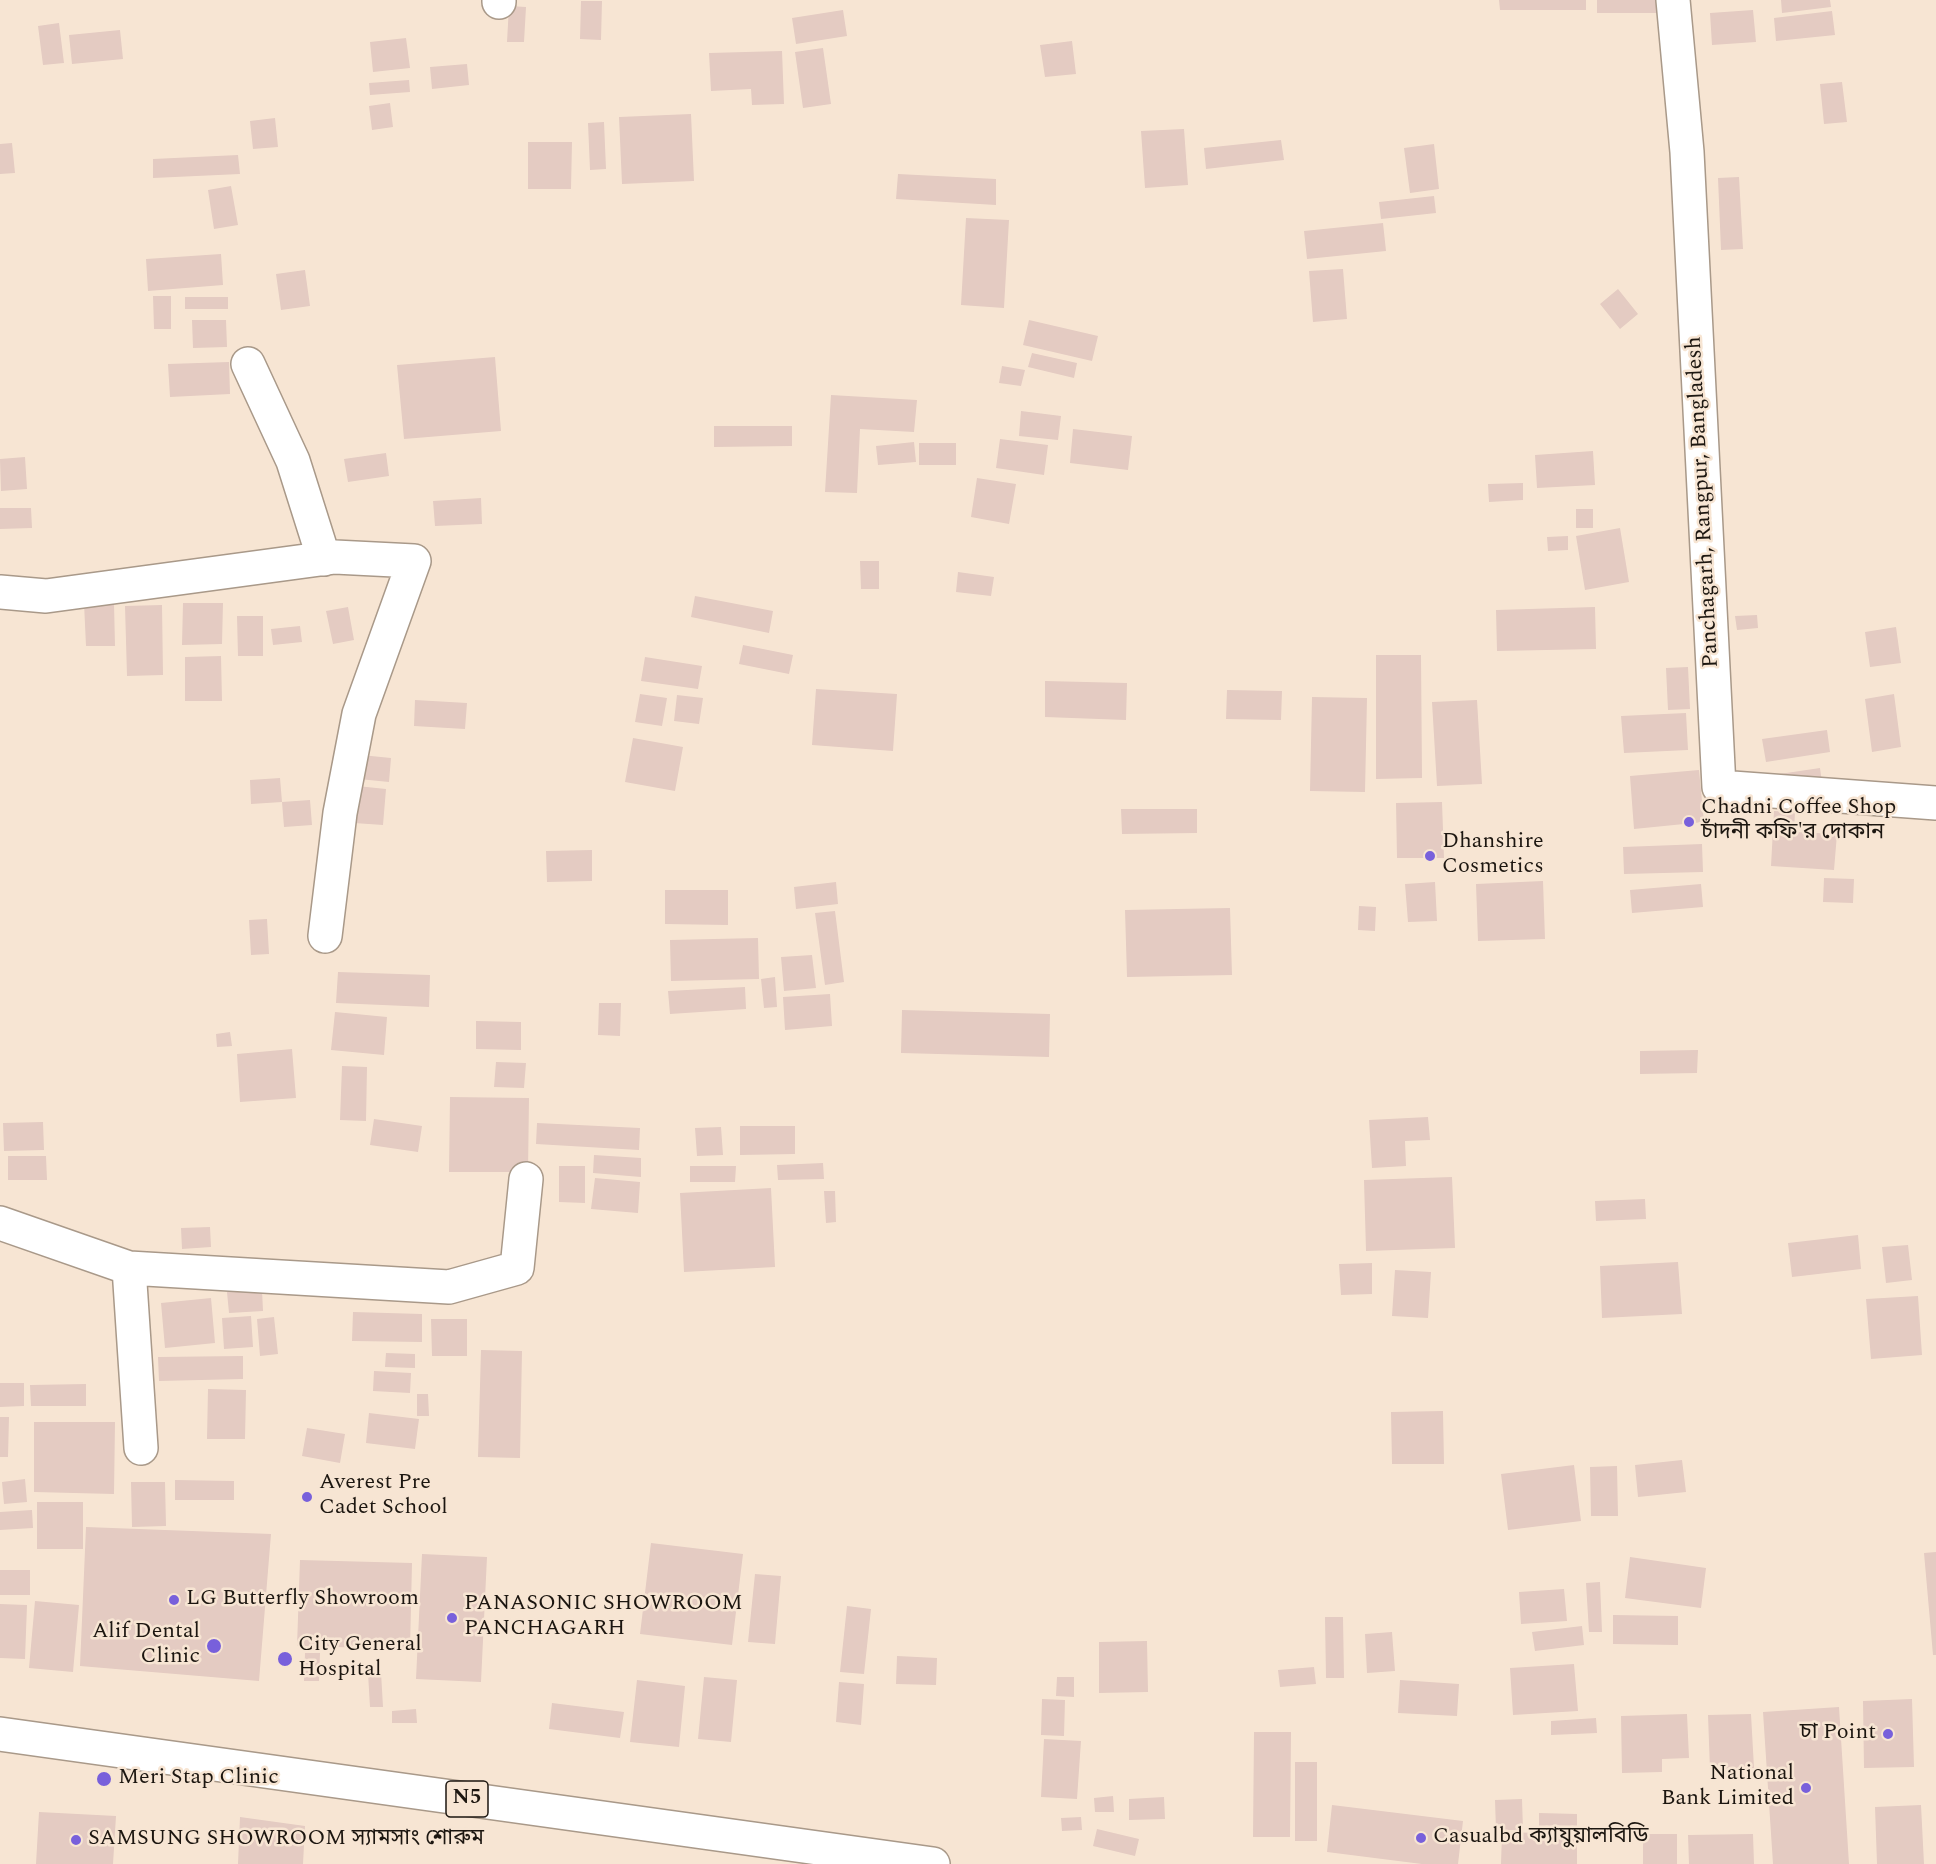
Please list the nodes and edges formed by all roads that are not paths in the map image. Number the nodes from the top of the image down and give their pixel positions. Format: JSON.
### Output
{"nodes":[{"id":1,"x":1673,"y":0,"type":"edge"},
{"id":2,"x":248,"y":364,"type":"dead end"},
{"id":3,"x":324,"y":559,"type":"junction"},
{"id":4,"x":0,"y":592,"type":"edge"},
{"id":5,"x":1936,"y":803,"type":"edge"},
{"id":6,"x":325,"y":936,"type":"dead end"},
{"id":7,"x":526,"y":1179,"type":"dead end"},
{"id":8,"x":0,"y":1223,"type":"edge"},
{"id":9,"x":129,"y":1268,"type":"junction"},
{"id":10,"x":141,"y":1448,"type":"dead end"},
{"id":11,"x":0,"y":1734,"type":"edge"},
{"id":12,"x":933,"y":1864,"type":"edge"}],
"edges":[{"from":1,"to":5,"type":"main road","name":"Panchagarh, Rangpur, Bangladesh"},
{"from":2,"to":3,"type":"main road"},
{"from":3,"to":4,"type":"main road"},
{"from":3,"to":6,"type":"main road"},
{"from":7,"to":9,"type":"main road"},
{"from":8,"to":9,"type":"main road"},
{"from":9,"to":10,"type":"main road"},
{"from":11,"to":12,"type":"main road","number":"N5"}]}
